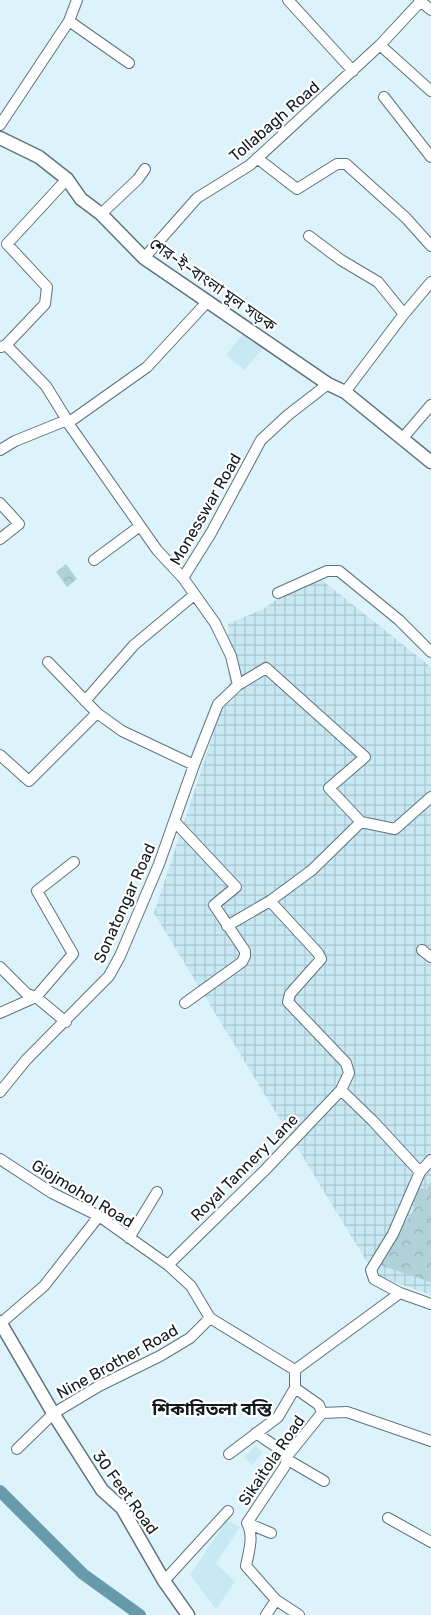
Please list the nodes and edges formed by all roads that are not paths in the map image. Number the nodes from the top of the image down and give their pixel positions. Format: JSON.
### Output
{"nodes":[{"id":1,"x":77,"y":0,"type":"edge"},
{"id":2,"x":288,"y":0,"type":"edge"},
{"id":3,"x":420,"y":1,"type":"edge"},
{"id":4,"x":431,"y":10,"type":"edge"},
{"id":5,"x":69,"y":21,"type":"junction"},
{"id":6,"x":380,"y":45,"type":"junction"},
{"id":7,"x":130,"y":63,"type":"dead end"},
{"id":8,"x":353,"y":71,"type":"junction"},
{"id":9,"x":431,"y":91,"type":"edge"},
{"id":10,"x":384,"y":97,"type":"dead end"},
{"id":11,"x":0,"y":125,"type":"edge"},
{"id":12,"x":0,"y":138,"type":"edge"},
{"id":13,"x":431,"y":157,"type":"edge"},
{"id":14,"x":257,"y":158,"type":"junction"},
{"id":15,"x":145,"y":169,"type":"dead end"},
{"id":16,"x":67,"y":179,"type":"junction"},
{"id":17,"x":101,"y":214,"type":"junction"},
{"id":18,"x":309,"y":236,"type":"dead end"},
{"id":19,"x":431,"y":246,"type":"edge"},
{"id":20,"x":144,"y":258,"type":"junction"},
{"id":21,"x":431,"y":282,"type":"edge"},
{"id":22,"x":208,"y":301,"type":"junction"},
{"id":23,"x":404,"y":314,"type":"junction"},
{"id":24,"x":3,"y":346,"type":"edge"},
{"id":25,"x":328,"y":384,"type":"junction"},
{"id":26,"x":345,"y":392,"type":"junction"},
{"id":27,"x":431,"y":405,"type":"edge"},
{"id":28,"x":67,"y":422,"type":"junction"},
{"id":29,"x":402,"y":439,"type":"junction"},
{"id":30,"x":0,"y":450,"type":"edge"},
{"id":31,"x":431,"y":462,"type":"edge"},
{"id":32,"x":0,"y":502,"type":"edge"},
{"id":33,"x":140,"y":526,"type":"junction"},
{"id":34,"x":0,"y":539,"type":"edge"},
{"id":35,"x":94,"y":560,"type":"dead end"},
{"id":36,"x":183,"y":578,"type":"junction"},
{"id":37,"x":278,"y":593,"type":"dead end"},
{"id":38,"x":194,"y":595,"type":"junction"},
{"id":39,"x":431,"y":652,"type":"edge"},
{"id":40,"x":48,"y":662,"type":"dead end"},
{"id":41,"x":238,"y":685,"type":"junction"},
{"id":42,"x":85,"y":701,"type":"junction"},
{"id":43,"x":97,"y":713,"type":"junction"},
{"id":44,"x":0,"y":755,"type":"edge"},
{"id":45,"x":194,"y":765,"type":"junction"},
{"id":46,"x":431,"y":797,"type":"edge"},
{"id":47,"x":175,"y":822,"type":"junction"},
{"id":48,"x":361,"y":822,"type":"junction"},
{"id":49,"x":74,"y":862,"type":"dead end"},
{"id":50,"x":270,"y":901,"type":"junction"},
{"id":51,"x":227,"y":926,"type":"junction"},
{"id":52,"x":422,"y":950,"type":"dead end"},
{"id":53,"x":431,"y":957,"type":"edge"},
{"id":54,"x":0,"y":967,"type":"edge"},
{"id":55,"x":36,"y":997,"type":"junction"},
{"id":56,"x":185,"y":1003,"type":"dead end"},
{"id":57,"x":0,"y":1013,"type":"edge"},
{"id":58,"x":66,"y":1022,"type":"junction"},
{"id":59,"x":341,"y":1090,"type":"junction"},
{"id":60,"x":0,"y":1092,"type":"edge"},
{"id":61,"x":0,"y":1160,"type":"edge"},
{"id":62,"x":431,"y":1160,"type":"edge"},
{"id":63,"x":420,"y":1172,"type":"junction"},
{"id":64,"x":157,"y":1192,"type":"dead end"},
{"id":65,"x":99,"y":1216,"type":"junction"},
{"id":66,"x":129,"y":1238,"type":"junction"},
{"id":67,"x":168,"y":1264,"type":"junction"},
{"id":68,"x":400,"y":1293,"type":"junction"},
{"id":69,"x":431,"y":1304,"type":"edge"},
{"id":70,"x":210,"y":1318,"type":"junction"},
{"id":71,"x":0,"y":1322,"type":"edge"},
{"id":72,"x":296,"y":1370,"type":"junction"},
{"id":73,"x":295,"y":1388,"type":"junction"},
{"id":74,"x":54,"y":1414,"type":"junction"},
{"id":75,"x":322,"y":1414,"type":"junction"},
{"id":76,"x":256,"y":1434,"type":"junction"},
{"id":77,"x":431,"y":1440,"type":"edge"},
{"id":78,"x":17,"y":1449,"type":"dead end"},
{"id":79,"x":229,"y":1454,"type":"dead end"},
{"id":80,"x":288,"y":1458,"type":"junction"},
{"id":81,"x":324,"y":1481,"type":"dead end"},
{"id":82,"x":228,"y":1511,"type":"dead end"},
{"id":83,"x":388,"y":1518,"type":"dead end"},
{"id":84,"x":246,"y":1523,"type":"junction"},
{"id":85,"x":271,"y":1533,"type":"dead end"},
{"id":86,"x":431,"y":1542,"type":"edge"},
{"id":87,"x":164,"y":1581,"type":"junction"},
{"id":88,"x":276,"y":1600,"type":"junction"},
{"id":89,"x":183,"y":1613,"type":"edge"},
{"id":90,"x":266,"y":1615,"type":"edge"},
{"id":91,"x":298,"y":1615,"type":"edge"}],
"edges":[{"from":1,"to":5,"type":"street"},
{"from":2,"to":8,"type":"street"},
{"from":3,"to":4,"type":"street"},
{"from":3,"to":6,"type":"street","name":"Tollabagh Road"},
{"from":5,"to":7,"type":"street"},
{"from":5,"to":11,"type":"street"},
{"from":6,"to":8,"type":"street","name":"Tollabagh Road"},
{"from":6,"to":9,"type":"street"},
{"from":8,"to":14,"type":"street","name":"Tollabagh Road"},
{"from":10,"to":13,"type":"street"},
{"from":12,"to":16,"type":"street","name":"শের-ই-বাংলা মূল সড়ক"},
{"from":14,"to":19,"type":"street"},
{"from":14,"to":20,"type":"street","name":"Tollabagh Road"},
{"from":15,"to":17,"type":"street"},
{"from":16,"to":17,"type":"street","name":"শের-ই-বাংলা মূল সড়ক"},
{"from":16,"to":24,"type":"street"},
{"from":17,"to":20,"type":"street","name":"শের-ই-বাংলা মূল সড়ক"},
{"from":18,"to":23,"type":"street"},
{"from":20,"to":22,"type":"street","name":"শের-ই-বাংলা মূল সড়ক"},
{"from":21,"to":23,"type":"street"},
{"from":22,"to":25,"type":"street","name":"শের-ই-বাংলা মূল সড়ক"},
{"from":22,"to":28,"type":"street"},
{"from":23,"to":26,"type":"street"},
{"from":24,"to":28,"type":"street","name":"Monesswar Road"},
{"from":25,"to":26,"type":"street","name":"শের-ই-বাংলা মূল সড়ক"},
{"from":25,"to":36,"type":"street","name":"Monesswar Road"},
{"from":26,"to":29,"type":"street","name":"শের-ই-বাংলা মূল সড়ক"},
{"from":27,"to":29,"type":"street"},
{"from":28,"to":30,"type":"street"},
{"from":28,"to":33,"type":"street","name":"Monesswar Road"},
{"from":29,"to":31,"type":"street","name":"শের-ই-বাংলা মূল সড়ক"},
{"from":32,"to":34,"type":"street"},
{"from":33,"to":35,"type":"street"},
{"from":33,"to":36,"type":"street","name":"Monesswar Road"},
{"from":36,"to":38,"type":"street"},
{"from":37,"to":39,"type":"street"},
{"from":38,"to":41,"type":"street"},
{"from":38,"to":42,"type":"street"},
{"from":40,"to":42,"type":"street"},
{"from":41,"to":45,"type":"street","name":"Sonatongar Road"},
{"from":41,"to":48,"type":"street","name":"Sonatongar Road"},
{"from":42,"to":43,"type":"street"},
{"from":43,"to":44,"type":"street"},
{"from":43,"to":45,"type":"street"},
{"from":45,"to":47,"type":"street","name":"Sonatongar Road"},
{"from":46,"to":48,"type":"street"},
{"from":47,"to":51,"type":"street"},
{"from":47,"to":58,"type":"street","name":"Sonatongar Road"},
{"from":48,"to":50,"type":"street"},
{"from":49,"to":55,"type":"street"},
{"from":50,"to":51,"type":"street"},
{"from":50,"to":59,"type":"street"},
{"from":51,"to":56,"type":"street"},
{"from":52,"to":53,"type":"street"},
{"from":54,"to":55,"type":"street"},
{"from":55,"to":57,"type":"street"},
{"from":55,"to":58,"type":"street"},
{"from":58,"to":60,"type":"street","name":"Sonatongar Road"},
{"from":59,"to":63,"type":"street"},
{"from":59,"to":67,"type":"street","name":"Royal Tannery Lane"},
{"from":61,"to":65,"type":"street","name":"Giojmohol Road"},
{"from":62,"to":63,"type":"street"},
{"from":63,"to":68,"type":"street"},
{"from":64,"to":66,"type":"street"},
{"from":65,"to":66,"type":"street","name":"Giojmohol Road"},
{"from":65,"to":71,"type":"street"},
{"from":66,"to":67,"type":"street","name":"Giojmohol Road"},
{"from":67,"to":70,"type":"street","name":"Giojmohol Road"},
{"from":68,"to":69,"type":"street"},
{"from":68,"to":72,"type":"street"},
{"from":70,"to":72,"type":"street"},
{"from":70,"to":74,"type":"street","name":"Nine Brother Road"},
{"from":71,"to":74,"type":"street","name":"30 Feet Road"},
{"from":72,"to":73,"type":"street"},
{"from":73,"to":75,"type":"street"},
{"from":73,"to":76,"type":"street"},
{"from":74,"to":78,"type":"street","name":"Nine Brother Road"},
{"from":74,"to":87,"type":"street","name":"30 Feet Road"},
{"from":75,"to":77,"type":"street","name":"Sikaitola Road"},
{"from":75,"to":80,"type":"street","name":"Sikaitola Road"},
{"from":76,"to":79,"type":"street"},
{"from":76,"to":80,"type":"street"},
{"from":80,"to":81,"type":"street"},
{"from":80,"to":84,"type":"street","name":"Sikaitola Road"},
{"from":82,"to":87,"type":"street"},
{"from":83,"to":86,"type":"street"},
{"from":84,"to":85,"type":"street"},
{"from":84,"to":88,"type":"street","name":"Sikaitola Road"},
{"from":87,"to":89,"type":"street","name":"30 Feet Road"},
{"from":88,"to":90,"type":"street"},
{"from":88,"to":91,"type":"street","name":"Sikaitola Road"}]}
